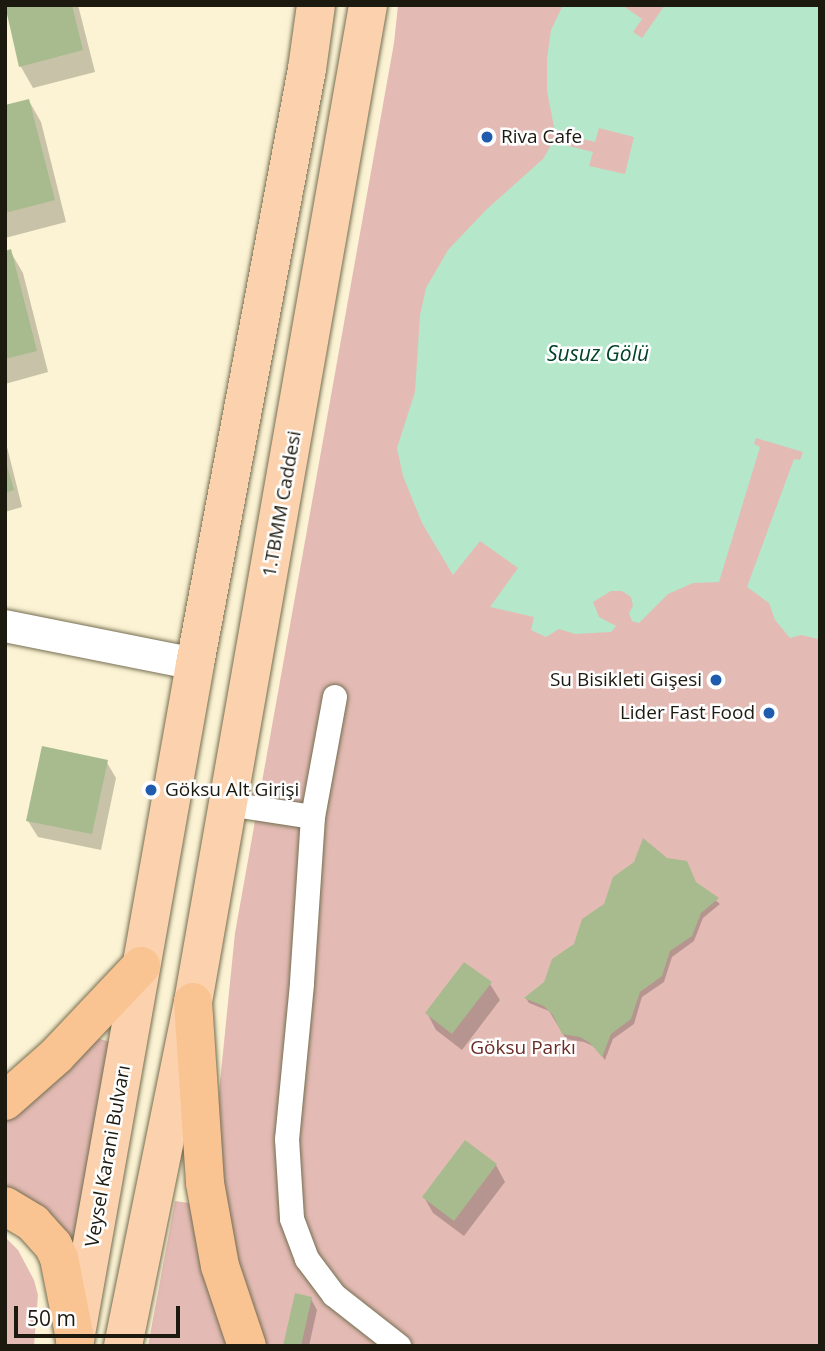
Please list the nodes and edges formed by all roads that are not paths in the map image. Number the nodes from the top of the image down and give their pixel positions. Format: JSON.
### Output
{"nodes":[{"id":1,"x":316,"y":5,"type":"edge"},
{"id":2,"x":368,"y":5,"type":"edge"},
{"id":3,"x":5,"y":626,"type":"edge"},
{"id":4,"x":195,"y":664,"type":"junction"},
{"id":5,"x":335,"y":697,"type":"dead end"},
{"id":6,"x":228,"y":804,"type":"junction"},
{"id":7,"x":313,"y":817,"type":"junction"},
{"id":8,"x":141,"y":966,"type":"junction"},
{"id":9,"x":193,"y":1002,"type":"junction"},
{"id":10,"x":5,"y":1101,"type":"edge"},
{"id":11,"x":5,"y":1206,"type":"edge"},
{"id":12,"x":384,"y":1341,"type":"edge"},
{"id":13,"x":75,"y":1343,"type":"edge"},
{"id":14,"x":123,"y":1346,"type":"edge"},
{"id":15,"x":247,"y":1346,"type":"edge"}],
"edges":[{"from":1,"to":4,"type":"main road"},
{"from":2,"to":6,"type":"main road","name":"1.TBMM Caddesi"},
{"from":3,"to":4,"type":"street"},
{"from":4,"to":8,"type":"main road"},
{"from":5,"to":7,"type":"street"},
{"from":6,"to":7,"type":"street"},
{"from":6,"to":9,"type":"main road","name":"1.TBMM Caddesi"},
{"from":7,"to":12,"type":"street"},
{"from":8,"to":10,"type":"highway"},
{"from":8,"to":13,"type":"main road","name":"Veysel Karani Bulvarı"},
{"from":9,"to":14,"type":"main road"},
{"from":9,"to":15,"type":"highway"},
{"from":11,"to":13,"type":"highway"}]}
